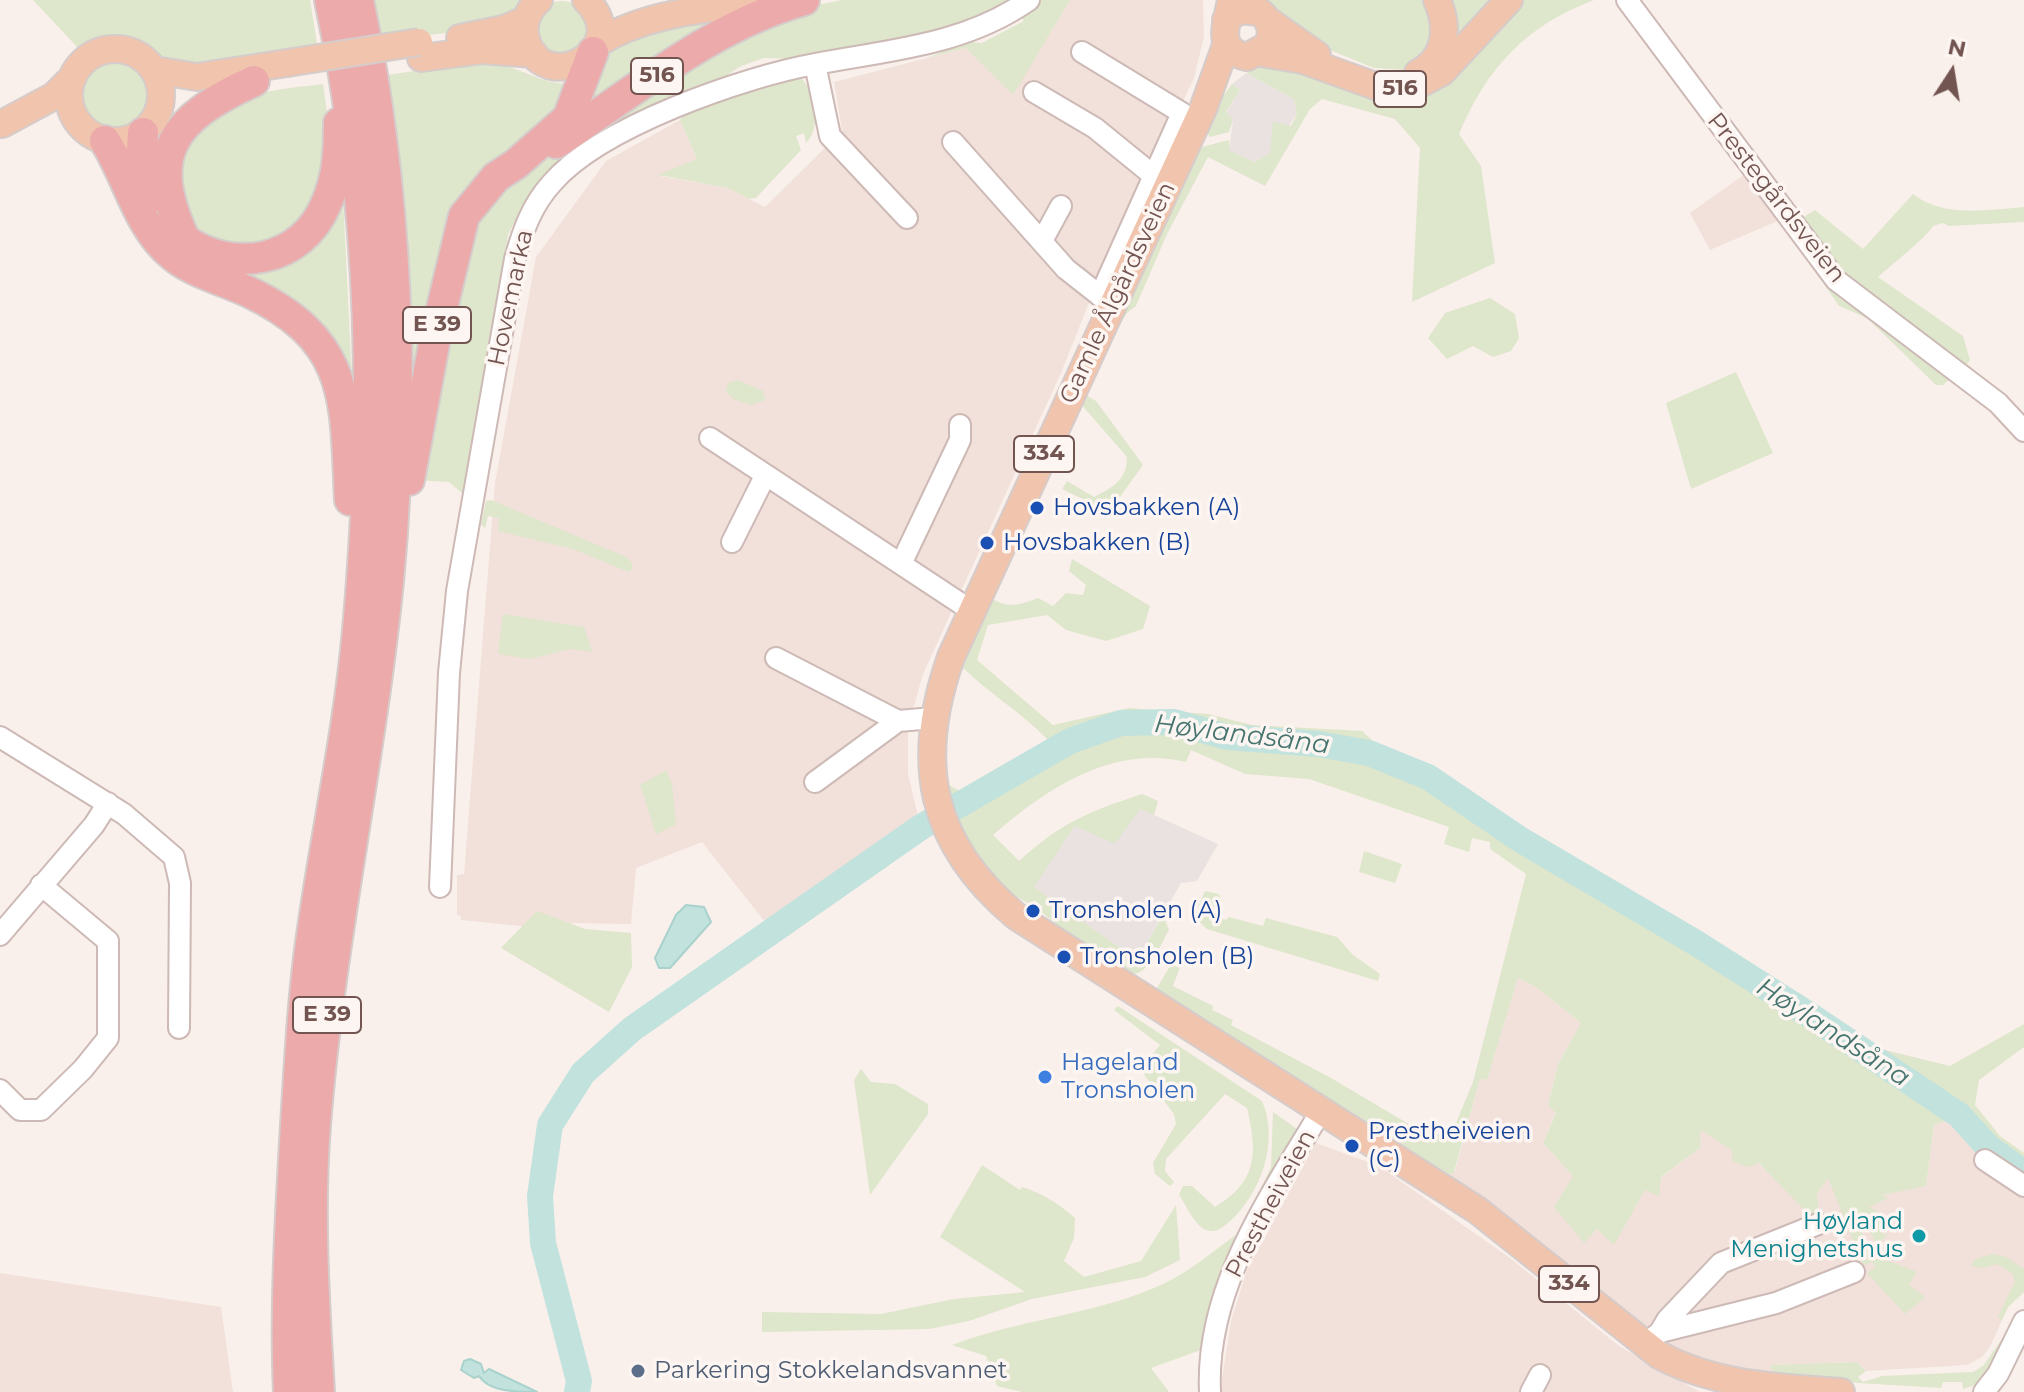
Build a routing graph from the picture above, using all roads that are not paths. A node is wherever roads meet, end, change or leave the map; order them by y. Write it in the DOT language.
graph roads {
  1 [pos="696,0"];
  2 [pos="770,0"];
  3 [pos="804,0"];
  4 [pos="1029,0"];
  5 [pos="1437,0"];
  6 [pos="1509,0"];
  7 [pos="1627,0"];
  8 [pos="340,3"];
  9 [pos="590,4"];
  10 [pos="532,10"];
  11 [pos="1261,11"];
  12 [pos="1228,22"];
  13 [pos="596,47"];
  14 [pos="420,50"];
  15 [pos="1082,52"];
  16 [pos="534,54"];
  17 [pos="1258,54"];
  18 [pos="815,64"];
  19 [pos="154,70"];
  20 [pos="288,70"];
  21 [pos="73,77"];
  22 [pos="254,81"];
  23 [pos="1034,92"];
  24 [pos="160,106"];
  25 [pos="1203,109"];
  26 [pos="1,124"];
  27 [pos="143,133"];
  28 [pos="92,134"];
  29 [pos="953,142"];
  30 [pos="516,164"];
  31 [pos="1154,176"];
  32 [pos="1061,206"];
  33 [pos="907,218"];
  34 [pos="1043,239"];
  35 [pos="185,240"];
  36 [pos="1106,300"];
  37 [pos="960,425"];
  38 [pos="2024,431"];
  39 [pos="710,438"];
  40 [pos="765,476"];
  41 [pos="732,542"];
  42 [pos="901,564"];
  43 [pos="972,611"];
  44 [pos="369,638"];
  45 [pos="776,658"];
  46 [pos="933,718"];
  47 [pos="898,721"];
  48 [pos="0,737"];
  49 [pos="815,782"];
  50 [pos="108,803"];
  51 [pos="41,885"];
  52 [pos="440,887"];
  53 [pos="0,935"];
  54 [pos="179,1028"];
  55 [pos="0,1090"];
  56 [pos="1321,1111"];
  57 [pos="1985,1160"];
  58 [pos="2024,1186"];
  59 [pos="1818,1224"];
  60 [pos="1854,1272"];
  61 [pos="301,1312"];
  62 [pos="2024,1321"];
  63 [pos="1652,1338"];
  64 [pos="289,1392"];
  65 [pos="319,1392"];
  66 [pos="1210,1392"];
  67 [pos="1841,1392"];
  68 [pos="1984,1392"];
  1 -- 9 [label="main road"];
  2 -- 13 [label="main road, 516"];
  3 -- 30 [label="highway, 516"];
  4 -- 18 [label="street, Hovemarka"];
  5 -- 11 [label="main road, 516"];
  6 -- 17 [label="main road, 516"];
  7 -- 38 [label="street, Prestegårdsveien"];
  8 -- 35 [label="highway, E 39"];
  8 -- 44 [label="highway, E 39"];
  9 -- 13 [label="main road"];
  10 -- 14 [label="main road, 516"];
  10 -- 16 [label="main road, 516"];
  11 -- 12 [label="main road"];
  11 -- 17 [label="main road, 334"];
  12 -- 17 [label="main road"];
  12 -- 25 [label="main road, Gamle Ålgårdsveien / 334"];
  13 -- 16 [label="main road, 516"];
  13 -- 30 [label="highway, E 39"];
  14 -- 16 [label="main road, 516"];
  14 -- 20 [label="main road, 516"];
  15 -- 31 [label="street"];
  17 -- 25 [label="main road, Gamle Ålgårdsveien / 334"];
  18 -- 33 [label="street"];
  18 -- 52 [label="street, Hovemarka"];
  19 -- 20 [label="main road, 516"];
  19 -- 21 [label="main road, 516"];
  19 -- 24 [label="main road"];
  20 -- 22 [label="main road, 516"];
  21 -- 26 [label="main road"];
  21 -- 28 [label="main road"];
  22 -- 24 [label="main road, 516"];
  22 -- 35 [label="highway"];
  23 -- 31 [label="street"];
  24 -- 27 [label="main road"];
  25 -- 36 [label="main road, Gamle Ålgårdsveien / 334"];
  26 -- 28 [label="main road"];
  27 -- 28 [label="main road"];
  27 -- 35 [label="highway, E 39"];
  28 -- 44 [label="highway, E 39"];
  29 -- 34 [label="street"];
  30 -- 44 [label="highway, E 39"];
  31 -- 36 [label="street"];
  32 -- 34 [label="street"];
  34 -- 36 [label="street"];
  36 -- 43 [label="main road, Gamle Ålgårdsveien / 334"];
  37 -- 42 [label="street"];
  39 -- 40 [label="street"];
  40 -- 41 [label="street"];
  40 -- 42 [label="street"];
  42 -- 43 [label="street"];
  43 -- 46 [label="main road, Gamle Ålgårdsveien / 334"];
  44 -- 61 [label="highway, E 39"];
  45 -- 47 [label="street"];
  46 -- 47 [label="street"];
  46 -- 56 [label="main road, Gamle Ålgårdsveien / 334"];
  47 -- 49 [label="street"];
  48 -- 50 [label="street"];
  50 -- 51 [label="street"];
  50 -- 54 [label="street"];
  51 -- 53 [label="street"];
  51 -- 55 [label="street"];
  56 -- 63 [label="main road, Gamle Ålgårdsveien / 334"];
  56 -- 66 [label="street, Prestheiveien"];
  57 -- 58 [label="street"];
  59 -- 63 [label="street"];
  60 -- 63 [label="street"];
  61 -- 64 [label="highway, E 39"];
  61 -- 65 [label="highway, E 39"];
  62 -- 68 [label="street"];
  63 -- 67 [label="main road, Gamle Ålgårdsveien / 334"];
}
